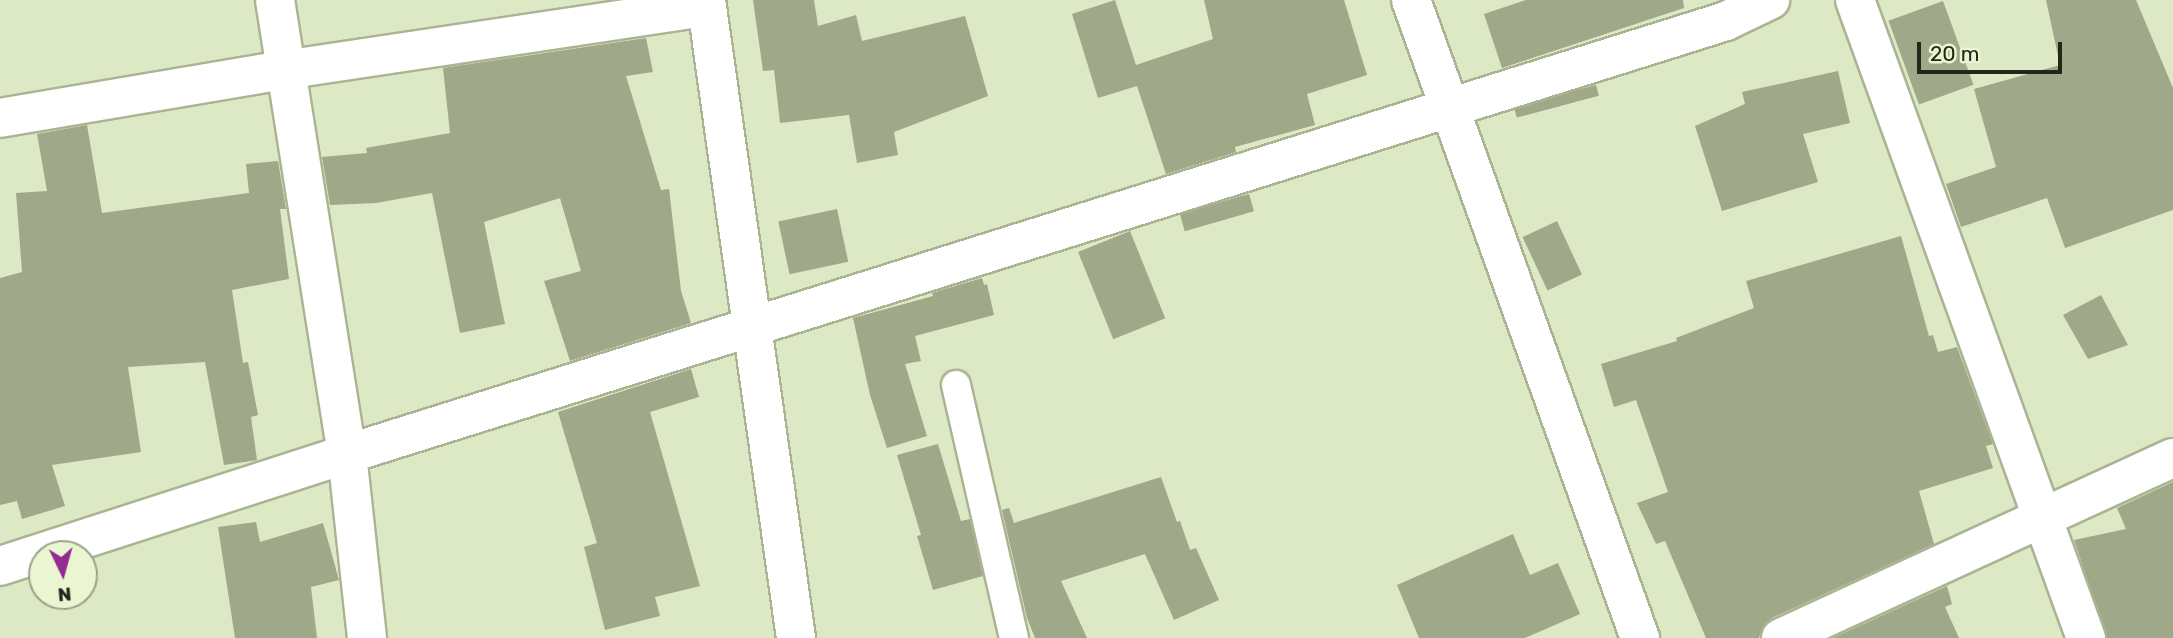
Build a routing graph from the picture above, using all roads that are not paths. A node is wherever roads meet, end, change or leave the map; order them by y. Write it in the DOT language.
graph roads {
  1 [pos="275,0"];
  2 [pos="1411,0"];
  3 [pos="1770,0"];
  4 [pos="1854,0"];
  5 [pos="706,3"];
  6 [pos="284,70"];
  7 [pos="1451,106"];
  8 [pos="0,118"];
  9 [pos="752,326"];
  10 [pos="956,385"];
  11 [pos="347,454"];
  12 [pos="2173,458"];
  13 [pos="2042,516"];
  14 [pos="0,566"];
  15 [pos="367,638"];
  16 [pos="796,638"];
  17 [pos="1014,638"];
  18 [pos="1640,638"];
  19 [pos="1781,638"];
  20 [pos="2086,638"];
  1 -- 6 [label="street"];
  2 -- 7 [label="street"];
  3 -- 7 [label="street"];
  4 -- 13 [label="street"];
  5 -- 6 [label="street"];
  5 -- 9 [label="street"];
  6 -- 8 [label="street"];
  6 -- 11 [label="street"];
  7 -- 9 [label="street"];
  7 -- 18 [label="street"];
  9 -- 11 [label="street"];
  9 -- 16 [label="street"];
  10 -- 17 [label="lane"];
  11 -- 14 [label="street"];
  11 -- 15 [label="street"];
  12 -- 13 [label="street"];
  13 -- 19 [label="street"];
  13 -- 20 [label="street"];
}
